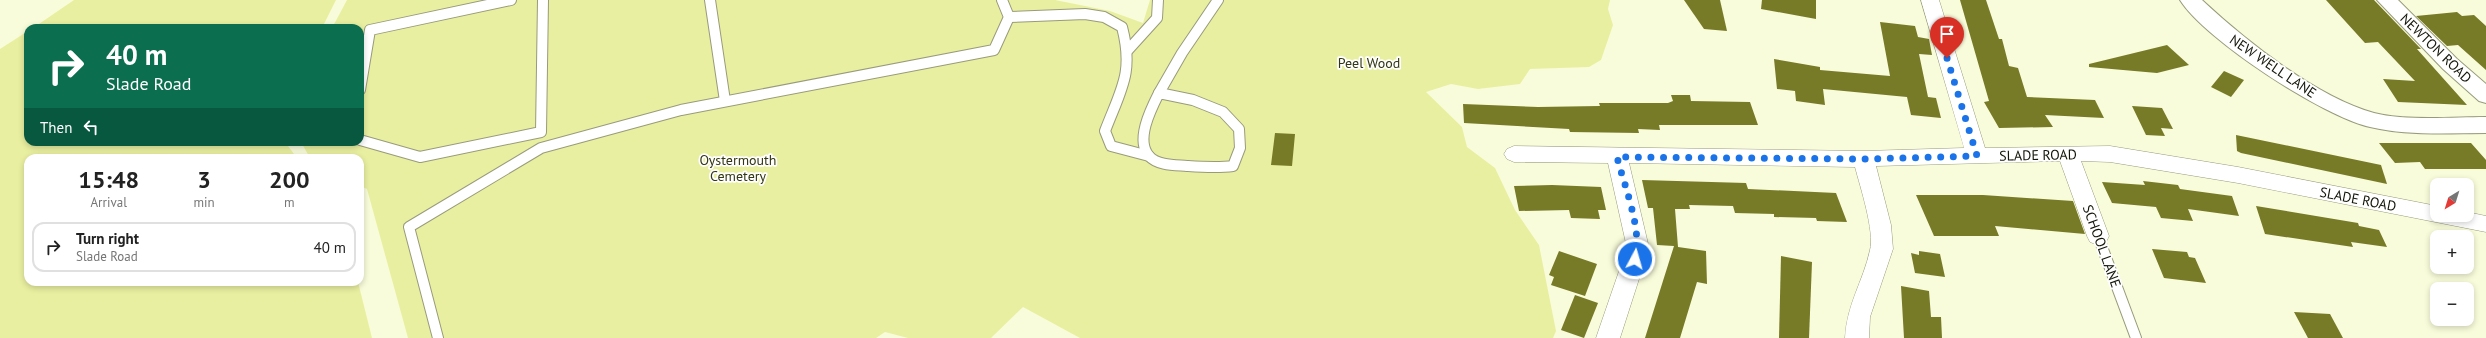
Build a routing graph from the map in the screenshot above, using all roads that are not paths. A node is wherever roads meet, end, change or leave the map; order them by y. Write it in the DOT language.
graph roads {
  1 [pos="511,0"];
  2 [pos="542,0"];
  3 [pos="710,0"];
  4 [pos="1002,0"];
  5 [pos="1158,0"];
  6 [pos="1218,0"];
  7 [pos="1930,0"];
  8 [pos="2190,0"];
  9 [pos="2387,0"];
  10 [pos="1009,17"];
  11 [pos="1128,50"];
  12 [pos="364,66"];
  13 [pos="1159,93"];
  14 [pos="2486,96"];
  15 [pos="725,101"];
  16 [pos="2486,125"];
  17 [pos="541,132"];
  18 [pos="364,141"];
  19 [pos="541,148"];
  20 [pos="2068,153"];
  21 [pos="1514,154"];
  22 [pos="1149,156"];
  23 [pos="1977,156"];
  24 [pos="1617,157"];
  25 [pos="1864,159"];
  26 [pos="2430,213"];
  27 [pos="2474,222"];
  28 [pos="2486,224"];
  29 [pos="2098,236"];
  30 [pos="438,338"];
  31 [pos="1608,338"];
  32 [pos="1857,338"];
  33 [pos="2136,338"];
  1 -- 12 [label="lane"];
  2 -- 17 [label="lane"];
  3 -- 15 [label="lane"];
  4 -- 10 [label="lane"];
  5 -- 11 [label="lane"];
  6 -- 13 [label="lane"];
  7 -- 23 [label="street"];
  8 -- 16 [label="street, NEW WELL LANE"];
  9 -- 14 [label="street, NEWTON ROAD"];
  10 -- 11 [label="lane"];
  10 -- 15 [label="lane"];
  11 -- 22 [label="lane"];
  13 -- 22 [label="lane"];
  13 -- 22 [label="lane"];
  15 -- 19 [label="lane"];
  17 -- 18 [label="lane"];
  17 -- 19 [label="lane"];
  19 -- 30 [label="lane"];
  20 -- 23 [label="street, SLADE ROAD"];
  20 -- 26 [label="street, SLADE ROAD"];
  20 -- 29 [label="street, SCHOOL LANE"];
  21 -- 24 [label="street, SLADE ROAD"];
  23 -- 25 [label="street, SLADE ROAD"];
  24 -- 25 [label="street, SLADE ROAD"];
  24 -- 31 [label="street"];
  25 -- 32 [label="street"];
  27 -- 28 [label="street"];
  29 -- 33 [label="lane, SCHOOL LANE"];
}
